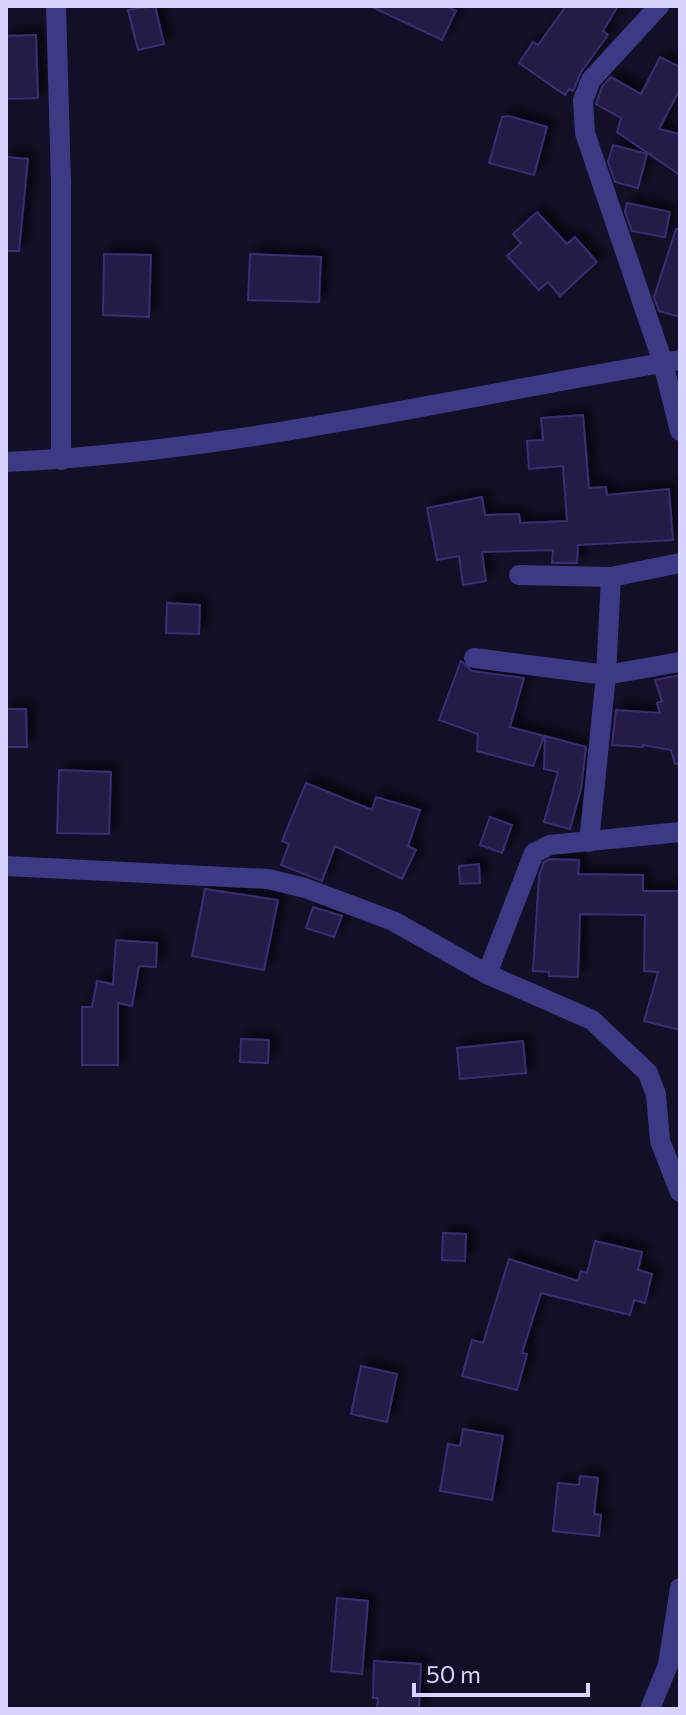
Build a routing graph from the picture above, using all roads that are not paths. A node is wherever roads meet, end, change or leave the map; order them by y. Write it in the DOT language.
graph roads {
  1 [pos="56,6"];
  2 [pos="659,6"];
  3 [pos="672,361"];
  4 [pos="680,431"];
  5 [pos="61,460"];
  6 [pos="6,462"];
  7 [pos="680,563"];
  8 [pos="519,575"];
  9 [pos="611,577"];
  10 [pos="474,658"];
  11 [pos="680,662"];
  12 [pos="606,675"];
  13 [pos="680,832"];
  14 [pos="589,842"];
  15 [pos="6,866"];
  16 [pos="487,974"];
  17 [pos="680,1192"];
  18 [pos="680,1588"];
  19 [pos="674,1665"];
  20 [pos="650,1709"];
  1 -- 5 [label="street"];
  2 -- 3 [label="street"];
  3 -- 4 [label="street"];
  3 -- 5 [label="street"];
  5 -- 6 [label="street"];
  7 -- 9 [label="street"];
  8 -- 9 [label="street"];
  9 -- 12 [label="street"];
  10 -- 12 [label="street"];
  11 -- 12 [label="street"];
  12 -- 14 [label="street"];
  13 -- 14 [label="street"];
  14 -- 16 [label="street"];
  15 -- 16 [label="street"];
  16 -- 17 [label="street"];
  18 -- 19 [label="street"];
  19 -- 20 [label="street"];
}
